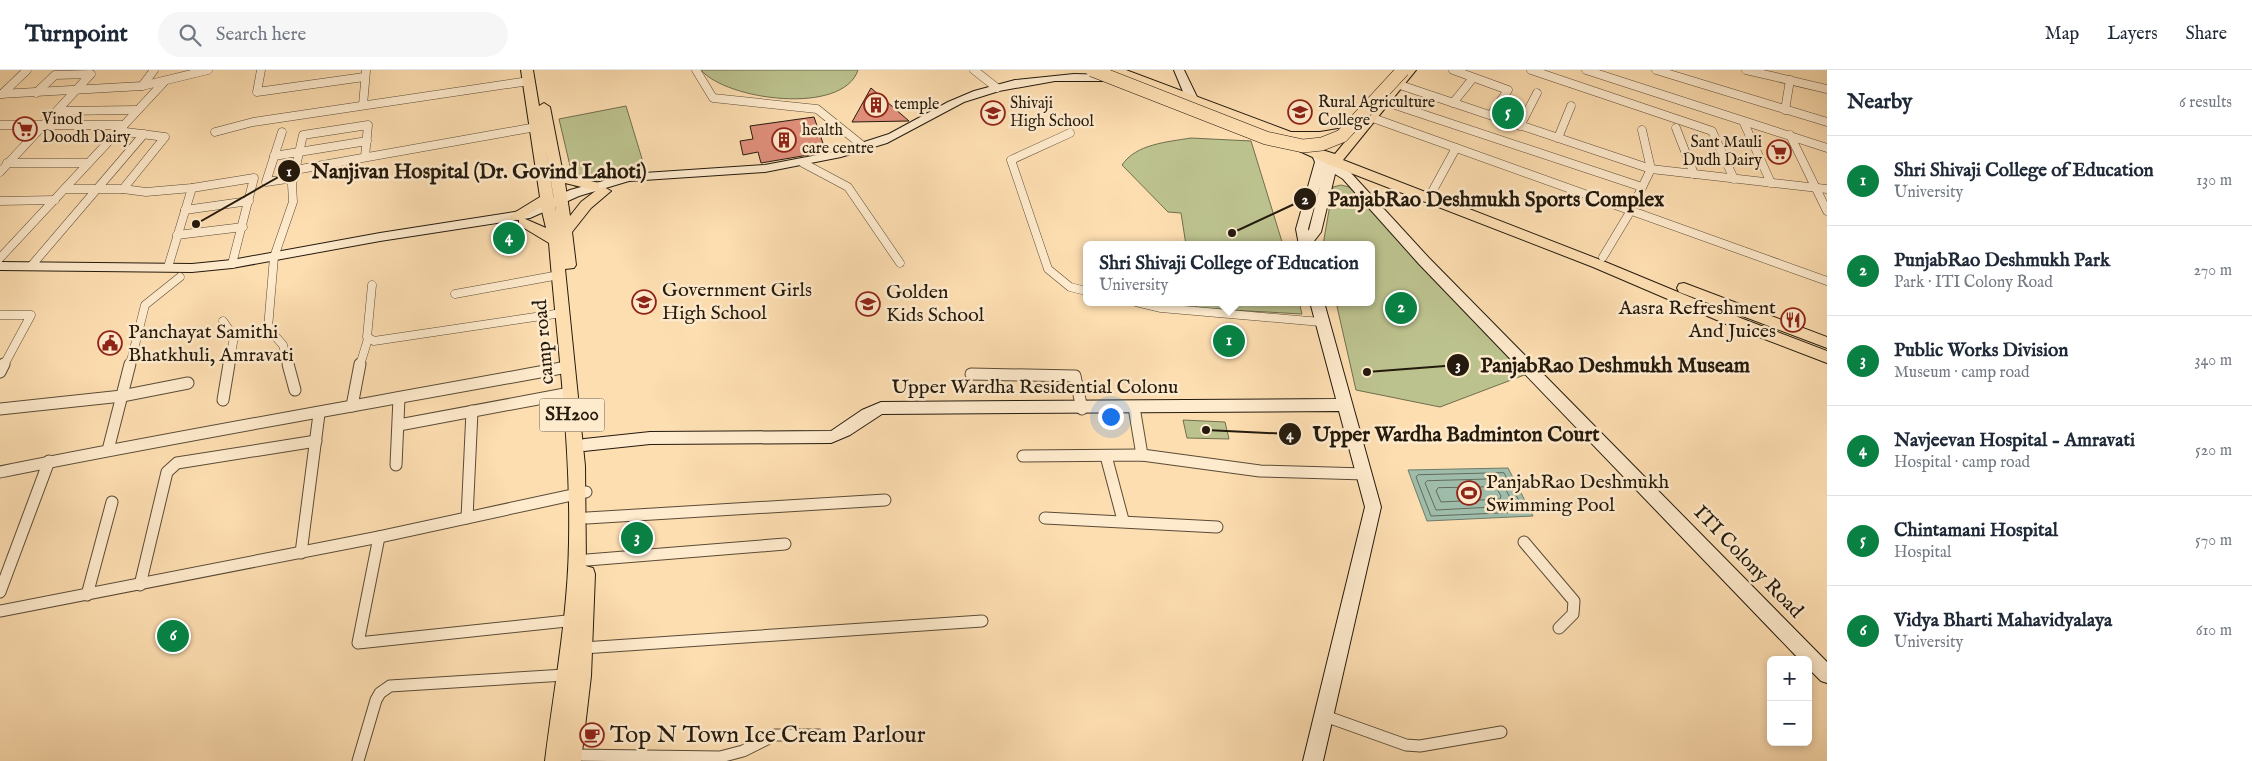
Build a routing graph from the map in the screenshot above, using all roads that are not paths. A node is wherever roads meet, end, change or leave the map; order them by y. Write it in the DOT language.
graph roads {
  1 [pos="27,70"];
  2 [pos="154,70"];
  3 [pos="208,70"];
  4 [pos="261,70"];
  5 [pos="696,70"];
  6 [pos="974,70"];
  7 [pos="1092,70"];
  8 [pos="1102,70"];
  9 [pos="1170,70"];
  10 [pos="1179,70"];
  11 [pos="1395,70"];
  12 [pos="1403,70"];
  13 [pos="1410,70"];
  14 [pos="1453,70"];
  15 [pos="1532,70"];
  16 [pos="1586,70"];
  17 [pos="1656,70"];
  18 [pos="1746,70"];
  19 [pos="1782,70"];
  20 [pos="365,73"];
  21 [pos="531,74"];
  22 [pos="1122,78"];
  23 [pos="1473,78"];
  24 [pos="1786,79"];
  25 [pos="165,81"];
  26 [pos="1397,84"];
  27 [pos="142,86"];
  28 [pos="998,88"];
  29 [pos="1827,89"];
  30 [pos="78,90"];
  31 [pos="36,93"];
  32 [pos="1537,93"];
  33 [pos="1,94"];
  34 [pos="1173,95"];
  35 [pos="979,99"];
  36 [pos="1383,101"];
  37 [pos="1191,102"];
  38 [pos="1453,102"];
  39 [pos="363,105"];
  40 [pos="1571,106"];
  41 [pos="137,110"];
  42 [pos="1785,110"];
  43 [pos="58,111"];
  44 [pos="1491,115"];
  45 [pos="1370,117"];
  46 [pos="1744,122"];
  47 [pos="1827,122"];
  48 [pos="0,125"];
  49 [pos="44,125"];
  50 [pos="1520,126"];
  51 [pos="536,127"];
  52 [pos="120,128"];
  53 [pos="1676,128"];
  54 [pos="1642,130"];
  55 [pos="215,132"];
  56 [pos="282,132"];
  57 [pos="1277,132"];
  58 [pos="1070,133"];
  59 [pos="1338,133"];
  60 [pos="144,134"];
  61 [pos="1790,135"];
  62 [pos="1558,138"];
  63 [pos="367,141"];
  64 [pos="863,146"];
  65 [pos="1456,148"];
  66 [pos="1827,148"];
  67 [pos="299,152"];
  68 [pos="274,156"];
  69 [pos="365,158"];
  70 [pos="1328,159"];
  71 [pos="0,163"];
  72 [pos="9,163"];
  73 [pos="88,163"];
  74 [pos="808,166"];
  75 [pos="1651,169"];
  76 [pos="0,172"];
  77 [pos="294,174"];
  78 [pos="1694,174"];
  79 [pos="557,176"];
  80 [pos="1734,179"];
  81 [pos="1771,183"];
  82 [pos="1642,187"];
  83 [pos="1814,187"];
  84 [pos="192,188"];
  85 [pos="64,189"];
  86 [pos="97,189"];
  87 [pos="599,189"];
  88 [pos="123,190"];
  89 [pos="1827,190"];
  90 [pos="1439,197"];
  91 [pos="55,200"];
  92 [pos="0,201"];
  93 [pos="249,201"];
  94 [pos="553,207"];
  95 [pos="185,210"];
  96 [pos="1827,211"];
  97 [pos="1630,212"];
  98 [pos="520,219"];
  99 [pos="243,227"];
  100 [pos="177,235"];
  101 [pos="561,236"];
  102 [pos="1307,241"];
  103 [pos="1603,257"];
  104 [pos="0,258"];
  105 [pos="273,262"];
  106 [pos="900,263"];
  107 [pos="232,264"];
  108 [pos="32,265"];
  109 [pos="0,266"];
  110 [pos="168,267"];
  111 [pos="0,274"];
  112 [pos="559,275"];
  113 [pos="180,277"];
  114 [pos="1827,281"];
  115 [pos="372,285"];
  116 [pos="1083,290"];
  117 [pos="455,294"];
  118 [pos="1153,306"];
  119 [pos="1317,306"];
  120 [pos="562,313"];
  121 [pos="0,316"];
  122 [pos="223,321"];
  123 [pos="1320,322"];
  124 [pos="268,328"];
  125 [pos="234,337"];
  126 [pos="368,339"];
  127 [pos="1827,343"];
  128 [pos="1827,357"];
  129 [pos="567,367"];
  130 [pos="0,372"];
  131 [pos="971,374"];
  132 [pos="188,382"];
  133 [pos="295,390"];
  134 [pos="570,393"];
  135 [pos="122,396"];
  136 [pos="399,398"];
  137 [pos="223,400"];
  138 [pos="1346,405"];
  139 [pos="352,406"];
  140 [pos="1134,407"];
  141 [pos="0,409"];
  142 [pos="1082,409"];
  143 [pos="472,411"];
  144 [pos="319,414"];
  145 [pos="399,425"];
  146 [pos="316,441"];
  147 [pos="584,445"];
  148 [pos="108,450"];
  149 [pos="1142,455"];
  150 [pos="1023,456"];
  151 [pos="1106,456"];
  152 [pos="49,462"];
  153 [pos="396,465"];
  154 [pos="0,472"];
  155 [pos="1365,474"];
  156 [pos="581,493"];
  157 [pos="885,500"];
  158 [pos="112,502"];
  159 [pos="467,518"];
  160 [pos="587,518"];
  161 [pos="1045,518"];
  162 [pos="1123,520"];
  163 [pos="1217,526"];
  164 [pos="380,537"];
  165 [pos="1524,542"];
  166 [pos="785,544"];
  167 [pos="301,553"];
  168 [pos="587,560"];
  169 [pos="140,585"];
  170 [pos="0,592"];
  171 [pos="87,595"];
  172 [pos="0,611"];
  173 [pos="578,620"];
  174 [pos="982,621"];
  175 [pos="1559,628"];
  176 [pos="583,648"];
  177 [pos="565,675"];
  178 [pos="1827,675"];
  179 [pos="1325,716"];
  180 [pos="1501,732"];
  181 [pos="819,735"];
  182 [pos="571,758"];
  183 [pos="358,761"];
  184 [pos="555,761"];
  185 [pos="1313,761"];
  1 -- 33 [label="street"];
  2 -- 27 [label="street"];
  3 -- 25 [label="street"];
  4 -- 20 [label="street"];
  5 -- 64 [label="street"];
  6 -- 28 [label="street"];
  7 -- 22 [label="main road, bridge"];
  8 -- 22 [label="main road"];
  9 -- 34 [label="street"];
  10 -- 37 [label="street"];
  11 -- 59 [label="main road"];
  12 -- 22 [label="main road, bridge"];
  13 -- 26 [label="main road"];
  14 -- 23 [label="street"];
  15 -- 80 [label="street"];
  16 -- 46 [label="street"];
  17 -- 42 [label="street"];
  18 -- 24 [label="street"];
  19 -- 24 [label="street"];
  20 -- 39 [label="street"];
  21 -- 39 [label="street"];
  21 -- 51 [label="main road, camp road / SH200"];
  21 -- 79 [label="main road, camp road / SH200"];
  22 -- 28 [label="street"];
  22 -- 34 [label="main road"];
  22 -- 34 [label="main road"];
  22 -- 35 [label="street"];
  23 -- 38 [label="street"];
  23 -- 44 [label="street"];
  24 -- 29 [label="street"];
  24 -- 42 [label="street"];
  25 -- 27 [label="street"];
  25 -- 41 [label="street"];
  26 -- 36 [label="main road"];
  26 -- 38 [label="street"];
  27 -- 30 [label="street"];
  28 -- 35 [label="street"];
  30 -- 31 [label="street"];
  30 -- 31 [label="street"];
  30 -- 43 [label="street"];
  31 -- 33 [label="street"];
  32 -- 50 [label="street"];
  34 -- 37 [label="main road"];
  35 -- 64 [label="street"];
  35 -- 74 [label="street"];
  36 -- 45 [label="main road"];
  36 -- 82 [label="street"];
  37 -- 57 [label="main road"];
  37 -- 70 [label="main road"];
  38 -- 44 [label="street"];
  39 -- 55 [label="street"];
  40 -- 62 [label="street"];
  41 -- 43 [label="street"];
  41 -- 52 [label="street"];
  42 -- 47 [label="street"];
  43 -- 49 [label="street"];
  44 -- 50 [label="street"];
  45 -- 65 [label="street"];
  45 -- 70 [label="main road"];
  46 -- 61 [label="street"];
  46 -- 81 [label="street"];
  48 -- 49 [label="street"];
  49 -- 52 [label="street"];
  49 -- 72 [label="street"];
  50 -- 62 [label="street"];
  51 -- 69 [label="street"];
  51 -- 94 [label="main road, camp road / SH200"];
  52 -- 60 [label="street"];
  52 -- 73 [label="street"];
  53 -- 78 [label="street"];
  54 -- 75 [label="street"];
  56 -- 68 [label="street"];
  57 -- 59 [label="main road"];
  57 -- 70 [label="main road"];
  58 -- 116 [label="street"];
  59 -- 70 [label="main road"];
  60 -- 86 [label="street"];
  60 -- 88 [label="street"];
  61 -- 66 [label="street"];
  61 -- 83 [label="street"];
  62 -- 75 [label="street"];
  63 -- 67 [label="street"];
  63 -- 67 [label="street"];
  63 -- 69 [label="street"];
  64 -- 74 [label="street"];
  65 -- 90 [label="street"];
  65 -- 97 [label="street"];
  67 -- 68 [label="street"];
  67 -- 77 [label="street"];
  68 -- 77 [label="street"];
  69 -- 77 [label="street"];
  70 -- 90 [label="main road"];
  70 -- 102 [label="street"];
  70 -- 178 [label="street, ITI Colony Road"];
  71 -- 72 [label="street"];
  72 -- 73 [label="street"];
  72 -- 76 [label="street"];
  73 -- 85 [label="street"];
  74 -- 87 [label="street"];
  74 -- 106 [label="street"];
  75 -- 78 [label="street"];
  75 -- 82 [label="street"];
  77 -- 105 [label="street"];
  78 -- 80 [label="street"];
  79 -- 87 [label="main road"];
  79 -- 94 [label="main road, camp road / SH200"];
  80 -- 81 [label="street"];
  81 -- 83 [label="street"];
  82 -- 97 [label="street"];
  83 -- 89 [label="street"];
  83 -- 96 [label="street"];
  84 -- 88 [label="street"];
  84 -- 93 [label="street"];
  84 -- 95 [label="street"];
  85 -- 86 [label="street"];
  85 -- 91 [label="street"];
  86 -- 88 [label="street"];
  86 -- 108 [label="street"];
  87 -- 94 [label="street"];
  87 -- 101 [label="main road"];
  90 -- 103 [label="main road"];
  90 -- 128 [label="main road"];
  91 -- 92 [label="street"];
  91 -- 104 [label="street"];
  93 -- 95 [label="street"];
  93 -- 99 [label="street"];
  94 -- 98 [label="main road"];
  94 -- 98 [label="street"];
  94 -- 101 [label="main road, camp road / SH200"];
  95 -- 100 [label="street"];
  97 -- 103 [label="street"];
  97 -- 114 [label="street"];
  98 -- 101 [label="main road"];
  98 -- 105 [label="street"];
  99 -- 100 [label="street"];
  99 -- 107 [label="street"];
  100 -- 110 [label="street"];
  101 -- 112 [label="main road, camp road / SH200"];
  101 -- 147 [label="main road, camp road / SH200"];
  103 -- 127 [label="main road"];
  105 -- 107 [label="street"];
  105 -- 113 [label="street"];
  105 -- 124 [label="street"];
  107 -- 110 [label="street"];
  108 -- 109 [label="street"];
  108 -- 110 [label="street"];
  111 -- 113 [label="street"];
  112 -- 117 [label="street"];
  112 -- 120 [label="main road, camp road / SH200"];
  113 -- 135 [label="street"];
  115 -- 126 [label="street"];
  118 -- 123 [label="street"];
  119 -- 123 [label="street"];
  120 -- 126 [label="street"];
  120 -- 129 [label="main road, camp road / SH200"];
  121 -- 130 [label="street"];
  122 -- 125 [label="street"];
  123 -- 138 [label="street"];
  124 -- 125 [label="street"];
  124 -- 133 [label="street"];
  125 -- 137 [label="street"];
  126 -- 139 [label="street"];
  129 -- 134 [label="main road, camp road / SH200"];
  129 -- 136 [label="street"];
  131 -- 142 [label="street"];
  132 -- 135 [label="street"];
  134 -- 143 [label="street"];
  134 -- 156 [label="main road, camp road / SH200"];
  135 -- 141 [label="street"];
  135 -- 148 [label="street"];
  136 -- 139 [label="street"];
  136 -- 145 [label="street"];
  138 -- 140 [label="street, Upper Wardha Residential Colonu"];
  138 -- 155 [label="street"];
  139 -- 144 [label="street"];
  140 -- 142 [label="street, Upper Wardha Residential Colonu"];
  140 -- 149 [label="street"];
  142 -- 147 [label="street, Upper Wardha Residential Colonu"];
  143 -- 145 [label="street"];
  143 -- 159 [label="street"];
  144 -- 146 [label="street"];
  144 -- 148 [label="street"];
  145 -- 153 [label="street"];
  146 -- 167 [label="street"];
  146 -- 169 [label="street"];
  147 -- 156 [label="main road, camp road / SH200"];
  148 -- 152 [label="street"];
  149 -- 151 [label="street"];
  149 -- 155 [label="street"];
  150 -- 151 [label="street"];
  151 -- 162 [label="street"];
  152 -- 154 [label="street"];
  152 -- 170 [label="street"];
  155 -- 179 [label="street"];
  156 -- 159 [label="street"];
  156 -- 160 [label="main road, camp road / SH200"];
  156 -- 173 [label="main road, camp road / SH200"];
  157 -- 160 [label="street"];
  158 -- 171 [label="street"];
  159 -- 164 [label="street"];
  160 -- 168 [label="main road, camp road / SH200"];
  161 -- 162 [label="street"];
  162 -- 163 [label="street"];
  164 -- 167 [label="street"];
  164 -- 173 [label="street"];
  165 -- 175 [label="street"];
  166 -- 168 [label="street"];
  167 -- 169 [label="street"];
  168 -- 173 [label="main road, camp road / SH200"];
  169 -- 171 [label="street"];
  171 -- 172 [label="street"];
  173 -- 176 [label="main road, camp road / SH200"];
  173 -- 177 [label="main road, camp road / SH200"];
  174 -- 176 [label="street"];
  176 -- 182 [label="main road, camp road / SH200"];
  177 -- 183 [label="street"];
  177 -- 184 [label="main road, camp road / SH200"];
  179 -- 180 [label="street"];
  179 -- 185 [label="street"];
  181 -- 182 [label="street"];
}
